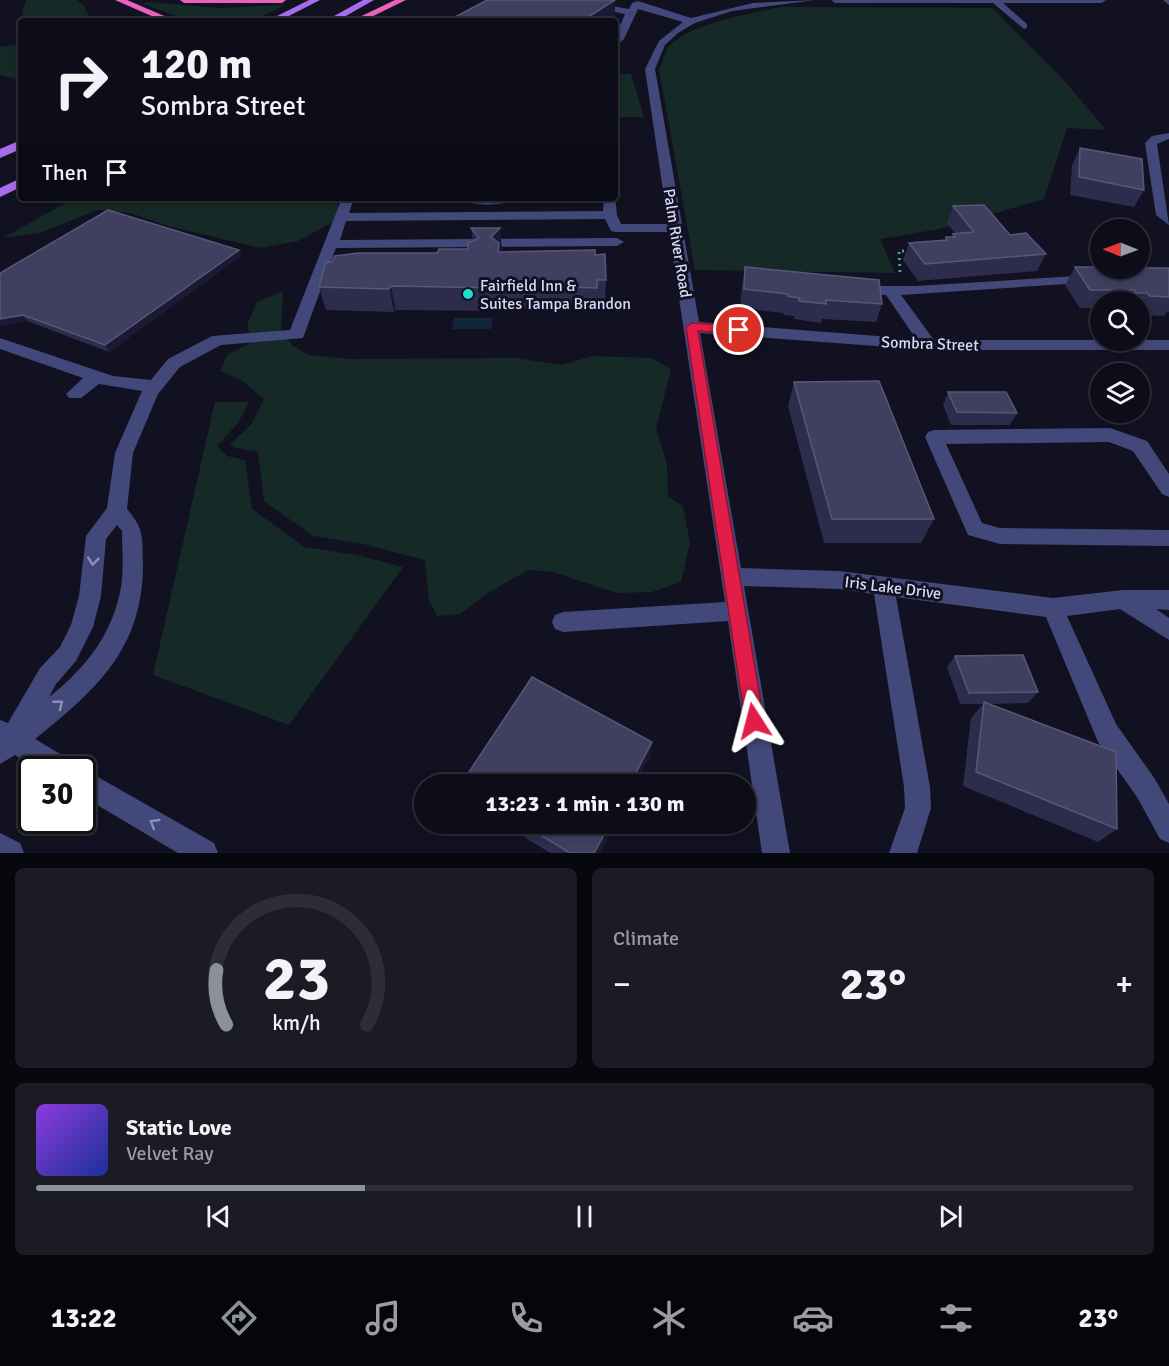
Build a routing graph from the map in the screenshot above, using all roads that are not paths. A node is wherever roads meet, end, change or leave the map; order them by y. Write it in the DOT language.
graph roads {
  1 [pos="119,0"];
  2 [pos="184,0"];
  3 [pos="282,0"];
  4 [pos="316,0"];
  5 [pos="370,0"];
  6 [pos="402,0"];
  7 [pos="563,0"];
  8 [pos="645,0"];
  9 [pos="812,0"];
  10 [pos="835,0"];
  11 [pos="1102,0"];
  12 [pos="996,2"];
  13 [pos="633,8"];
  14 [pos="164,18"];
  15 [pos="279,18"];
  16 [pos="336,18"];
  17 [pos="363,18"];
  18 [pos="690,21"];
  19 [pos="1024,26"];
  20 [pos="620,27"];
  21 [pos="618,40"];
  22 [pos="1169,136"];
  23 [pos="18,145"];
  24 [pos="0,154"];
  25 [pos="18,184"];
  26 [pos="0,193"];
  27 [pos="347,201"];
  28 [pos="610,201"];
  29 [pos="610,215"];
  30 [pos="341,217"];
  31 [pos="1169,221"];
  32 [pos="676,228"];
  33 [pos="520,242"];
  34 [pos="617,242"];
  35 [pos="460,243"];
  36 [pos="331,244"];
  37 [pos="511,256"];
  38 [pos="472,260"];
  39 [pos="1090,279"];
  40 [pos="847,288"];
  41 [pos="896,292"];
  42 [pos="692,327"];
  43 [pos="0,343"];
  44 [pos="929,345"];
  45 [pos="1169,345"];
  46 [pos="96,377"];
  47 [pos="155,386"];
  48 [pos="75,393"];
  49 [pos="1169,489"];
  50 [pos="117,511"];
  51 [pos="1169,538"];
  52 [pos="732,577"];
  53 [pos="883,585"];
  54 [pos="1123,599"];
  55 [pos="1169,600"];
  56 [pos="1053,608"];
  57 [pos="737,610"];
  58 [pos="563,622"];
  59 [pos="1169,630"];
  60 [pos="4,741"];
  61 [pos="35,756"];
  62 [pos="96,789"];
  63 [pos="1169,830"];
  64 [pos="0,847"];
  65 [pos="907,851"];
  66 [pos="10,853"];
  67 [pos="204,853"];
  68 [pos="776,853"];
  1 -- 14 [label="highway"];
  2 -- 3 [label="highway"];
  4 -- 15 [label="main road"];
  5 -- 16 [label="main road"];
  6 -- 17 [label="highway"];
  7 -- 13 [label="street"];
  8 -- 13 [label="street"];
  9 -- 18 [label="street, Palm River Road"];
  10 -- 12 [label="street"];
  11 -- 12 [label="street"];
  12 -- 19 [label="street"];
  13 -- 18 [label="street"];
  13 -- 20 [label="street"];
  18 -- 32 [label="street, Palm River Road"];
  20 -- 21 [label="street"];
  22 -- 31 [label="street"];
  23 -- 24 [label="main road"];
  25 -- 26 [label="main road"];
  27 -- 30 [label="street"];
  28 -- 29 [label="street"];
  29 -- 30 [label="street"];
  29 -- 32 [label="street"];
  30 -- 36 [label="street"];
  32 -- 42 [label="street, Palm River Road"];
  33 -- 34 [label="street"];
  33 -- 35 [label="street"];
  33 -- 37 [label="street"];
  35 -- 36 [label="street"];
  35 -- 38 [label="street"];
  36 -- 47 [label="street"];
  39 -- 41 [label="street"];
  40 -- 41 [label="street"];
  41 -- 44 [label="street"];
  42 -- 44 [label="street, Sombra Street"];
  42 -- 52 [label="street, Palm River Road"];
  43 -- 46 [label="street"];
  44 -- 45 [label="street, Sombra Street"];
  46 -- 47 [label="street"];
  46 -- 48 [label="street"];
  47 -- 50 [label="street"];
  49 -- 51 [label="street"];
  50 -- 60 [label="street, one-way"];
  60 -- 50 [label="street, one-way"];
  52 -- 53 [label="street, Iris Lake Drive"];
  52 -- 57 [label="street, Palm River Road"];
  53 -- 56 [label="street, Iris Lake Drive"];
  53 -- 65 [label="street"];
  54 -- 55 [label="street, Iris Lake Drive"];
  54 -- 56 [label="street, Iris Lake Drive"];
  54 -- 59 [label="street"];
  56 -- 63 [label="street"];
  57 -- 58 [label="street"];
  57 -- 68 [label="street, Palm River Road"];
  60 -- 61 [label="street"];
  67 -- 62 [label="street, one-way"];
  64 -- 66 [label="street"];
}
